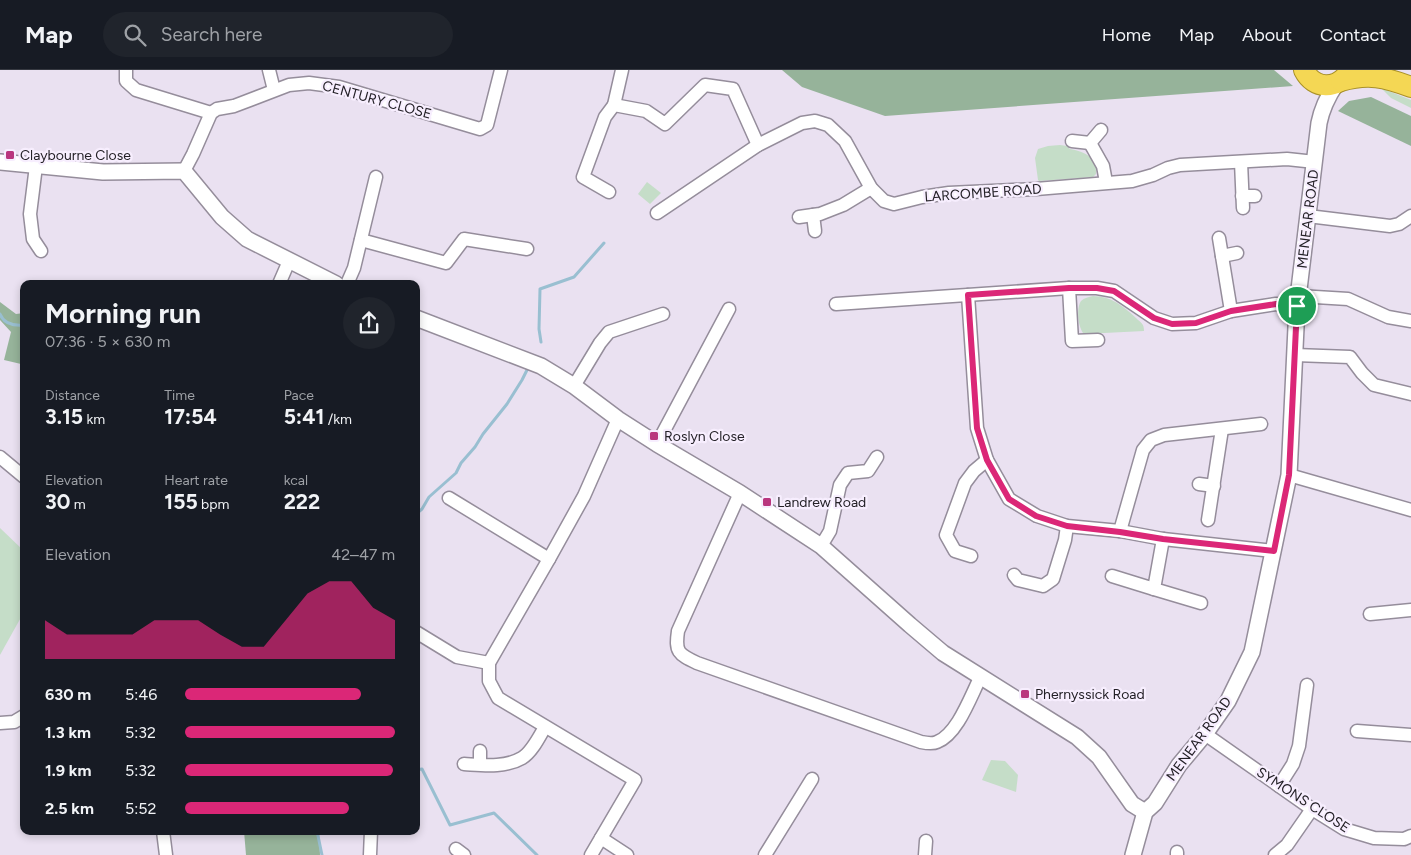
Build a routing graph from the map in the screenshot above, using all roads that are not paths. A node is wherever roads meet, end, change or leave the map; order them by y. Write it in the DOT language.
graph roads {
  1 [pos="126,70"];
  2 [pos="269,70"];
  3 [pos="501,70"];
  4 [pos="622,70"];
  5 [pos="1377,74"];
  6 [pos="1308,76"];
  7 [pos="1342,78"];
  8 [pos="1411,87"];
  9 [pos="274,90"];
  10 [pos="614,105"];
  11 [pos="211,113"];
  12 [pos="1321,113"];
  13 [pos="1101,130"];
  14 [pos="1072,141"];
  15 [pos="1090,143"];
  16 [pos="758,145"];
  17 [pos="0,162"];
  18 [pos="1241,162"];
  19 [pos="1315,162"];
  20 [pos="36,166"];
  21 [pos="184,171"];
  22 [pos="376,177"];
  23 [pos="1106,182"];
  24 [pos="871,188"];
  25 [pos="609,192"];
  26 [pos="1255,196"];
  27 [pos="657,213"];
  28 [pos="813,215"];
  29 [pos="799,216"];
  30 [pos="1308,216"];
  31 [pos="1411,218"];
  32 [pos="815,231"];
  33 [pos="1219,238"];
  34 [pos="361,240"];
  35 [pos="527,249"];
  36 [pos="41,252"];
  37 [pos="1237,253"];
  38 [pos="1222,256"];
  39 [pos="289,261"];
  40 [pos="281,280"];
  41 [pos="328,280"];
  42 [pos="349,280"];
  43 [pos="1069,288"];
  44 [pos="968,295"];
  45 [pos="1298,301"];
  46 [pos="836,304"];
  47 [pos="729,309"];
  48 [pos="1231,311"];
  49 [pos="663,314"];
  50 [pos="420,320"];
  51 [pos="1411,321"];
  52 [pos="1098,340"];
  53 [pos="1295,355"];
  54 [pos="574,386"];
  55 [pos="1411,394"];
  56 [pos="618,419"];
  57 [pos="1261,424"];
  58 [pos="1222,429"];
  59 [pos="657,444"];
  60 [pos="0,457"];
  61 [pos="877,457"];
  62 [pos="987,460"];
  63 [pos="20,474"];
  64 [pos="1289,475"];
  65 [pos="1200,484"];
  66 [pos="1214,486"];
  67 [pos="740,493"];
  68 [pos="449,498"];
  69 [pos="1411,510"];
  70 [pos="1208,520"];
  71 [pos="1067,526"];
  72 [pos="1120,532"];
  73 [pos="1163,539"];
  74 [pos="822,546"];
  75 [pos="1274,551"];
  76 [pos="971,556"];
  77 [pos="549,559"];
  78 [pos="1014,575"];
  79 [pos="1112,576"];
  80 [pos="1154,589"];
  81 [pos="1201,603"];
  82 [pos="1411,610"];
  83 [pos="1370,614"];
  84 [pos="420,634"];
  85 [pos="489,663"];
  86 [pos="981,676"];
  87 [pos="1307,685"];
  88 [pos="20,718"];
  89 [pos="0,723"];
  90 [pos="545,727"];
  91 [pos="1357,731"];
  92 [pos="1204,734"];
  93 [pos="1411,735"];
  94 [pos="480,751"];
  95 [pos="464,764"];
  96 [pos="480,764"];
  97 [pos="812,779"];
  98 [pos="1279,786"];
  99 [pos="1312,809"];
  100 [pos="1145,812"];
  101 [pos="164,835"];
  102 [pos="371,835"];
  103 [pos="1411,836"];
  104 [pos="601,838"];
  105 [pos="926,840"];
  106 [pos="166,855"];
  107 [pos="370,855"];
  108 [pos="591,855"];
  109 [pos="627,855"];
  110 [pos="765,855"];
  111 [pos="925,855"];
  112 [pos="1132,855"];
  113 [pos="1275,855"];
  1 -- 11 [label="street"];
  2 -- 9 [label="street"];
  3 -- 9 [label="street, CENTURY CLOSE"];
  4 -- 10 [label="street"];
  5 -- 7 [label="highway"];
  5 -- 8 [label="highway"];
  6 -- 7 [label="highway"];
  6 -- 12 [label="street, MENEAR ROAD"];
  7 -- 12 [label="street, MENEAR ROAD"];
  9 -- 11 [label="street, CENTURY CLOSE"];
  10 -- 16 [label="street"];
  10 -- 25 [label="street"];
  11 -- 21 [label="street"];
  12 -- 19 [label="street, MENEAR ROAD"];
  13 -- 15 [label="street"];
  14 -- 15 [label="street"];
  15 -- 23 [label="street"];
  16 -- 24 [label="street, LARCOMBE ROAD"];
  16 -- 27 [label="street, LARCOMBE ROAD"];
  17 -- 20 [label="street"];
  18 -- 19 [label="street, LARCOMBE ROAD"];
  18 -- 23 [label="street, LARCOMBE ROAD"];
  18 -- 26 [label="street"];
  19 -- 30 [label="street, MENEAR ROAD"];
  20 -- 21 [label="street"];
  20 -- 36 [label="street"];
  21 -- 39 [label="street"];
  22 -- 34 [label="street"];
  23 -- 24 [label="street, LARCOMBE ROAD"];
  24 -- 28 [label="street"];
  28 -- 29 [label="street"];
  28 -- 32 [label="street"];
  30 -- 31 [label="street"];
  30 -- 45 [label="street, MENEAR ROAD"];
  33 -- 38 [label="street"];
  34 -- 35 [label="street"];
  34 -- 42 [label="street"];
  37 -- 38 [label="street"];
  38 -- 48 [label="street"];
  39 -- 40 [label="street"];
  39 -- 41 [label="street"];
  43 -- 44 [label="street"];
  43 -- 48 [label="street"];
  43 -- 52 [label="street"];
  44 -- 46 [label="street"];
  44 -- 62 [label="street"];
  45 -- 48 [label="street"];
  45 -- 51 [label="street"];
  45 -- 53 [label="street, MENEAR ROAD"];
  47 -- 59 [label="street"];
  49 -- 54 [label="street"];
  50 -- 54 [label="street"];
  53 -- 55 [label="street"];
  53 -- 64 [label="street, MENEAR ROAD"];
  54 -- 56 [label="street"];
  56 -- 59 [label="street"];
  56 -- 77 [label="street"];
  57 -- 58 [label="street"];
  58 -- 66 [label="street"];
  58 -- 72 [label="street"];
  59 -- 67 [label="street"];
  60 -- 63 [label="street"];
  61 -- 74 [label="street"];
  62 -- 71 [label="street"];
  62 -- 76 [label="street"];
  64 -- 69 [label="street"];
  64 -- 75 [label="street, MENEAR ROAD"];
  65 -- 66 [label="street"];
  66 -- 70 [label="street"];
  67 -- 74 [label="street"];
  67 -- 86 [label="street"];
  68 -- 77 [label="street"];
  71 -- 72 [label="street"];
  71 -- 78 [label="street"];
  72 -- 73 [label="street"];
  73 -- 75 [label="street"];
  73 -- 80 [label="street"];
  74 -- 86 [label="street"];
  75 -- 92 [label="street, MENEAR ROAD"];
  77 -- 85 [label="street"];
  79 -- 80 [label="street"];
  80 -- 81 [label="street"];
  82 -- 83 [label="street"];
  84 -- 85 [label="street"];
  85 -- 90 [label="street"];
  86 -- 100 [label="street"];
  87 -- 98 [label="street"];
  88 -- 89 [label="street"];
  90 -- 96 [label="street"];
  90 -- 104 [label="street"];
  91 -- 93 [label="street"];
  92 -- 98 [label="street, SYMONS CLOSE"];
  92 -- 100 [label="street, MENEAR ROAD"];
  94 -- 96 [label="street"];
  95 -- 96 [label="street"];
  97 -- 110 [label="street"];
  98 -- 99 [label="street, SYMONS CLOSE"];
  99 -- 103 [label="street, SYMONS CLOSE"];
  99 -- 113 [label="street"];
  100 -- 112 [label="street, MENEAR ROAD"];
  101 -- 106 [label="street"];
  102 -- 107 [label="street"];
  104 -- 108 [label="street"];
  104 -- 109 [label="street"];
  105 -- 111 [label="street"];
}
